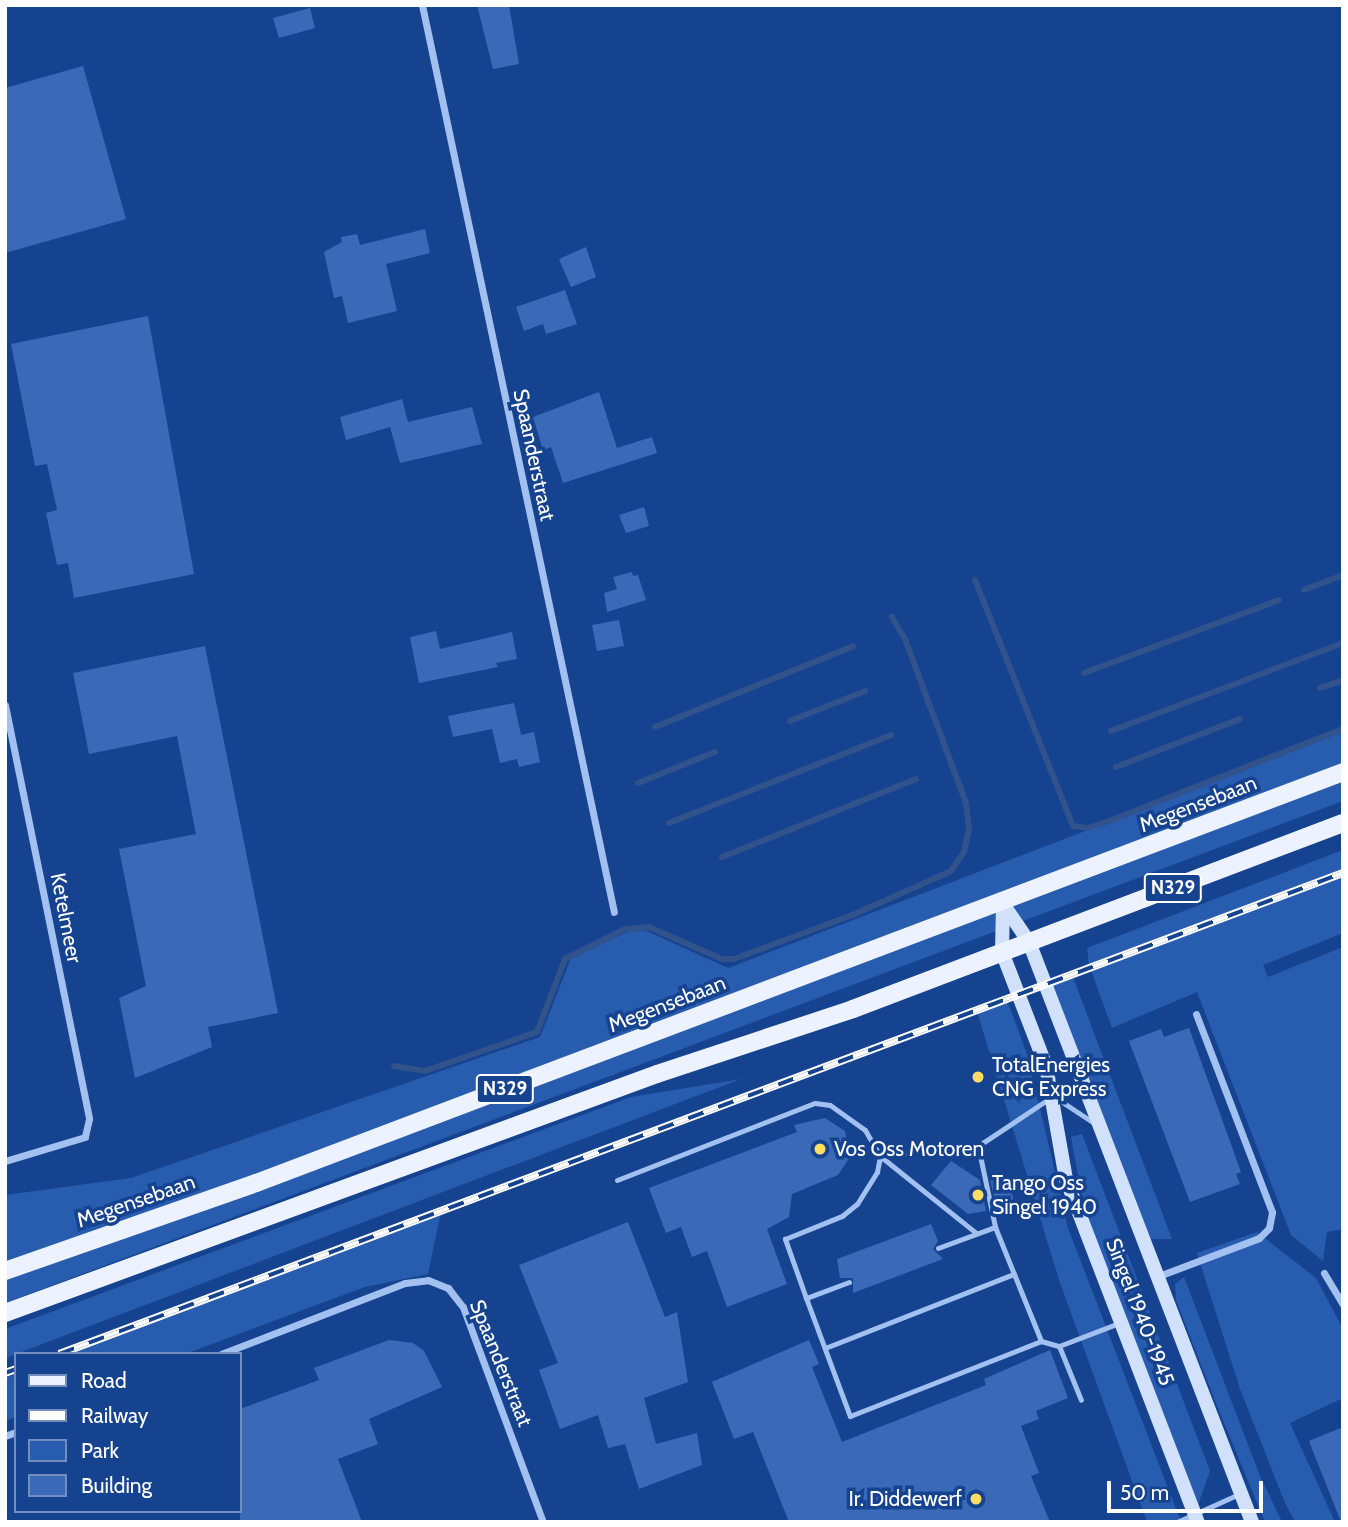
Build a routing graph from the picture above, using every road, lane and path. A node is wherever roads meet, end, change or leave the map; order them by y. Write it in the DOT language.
graph roads {
  1 [pos="422,5"];
  2 [pos="5,705"];
  3 [pos="1343,772"];
  4 [pos="1343,824"];
  5 [pos="1003,904"];
  6 [pos="614,912"];
  7 [pos="1029,942"];
  8 [pos="1002,952"];
  9 [pos="1196,1014"];
  10 [pos="1053,1096"];
  11 [pos="1098,1126"];
  12 [pos="978,1146"];
  13 [pos="880,1156"];
  14 [pos="5,1161"];
  15 [pos="617,1180"];
  16 [pos="995,1227"];
  17 [pos="976,1233"];
  18 [pos="939,1248"];
  19 [pos="5,1270"];
  20 [pos="1324,1273"];
  21 [pos="1014,1274"];
  22 [pos="1156,1277"];
  23 [pos="849,1282"];
  24 [pos="806,1298"];
  25 [pos="1343,1305"];
  26 [pos="5,1313"];
  27 [pos="1122,1322"];
  28 [pos="1041,1341"];
  29 [pos="1059,1346"];
  30 [pos="825,1348"];
  31 [pos="225,1352"];
  32 [pos="1080,1400"];
  33 [pos="1240,1494"];
  34 [pos="1197,1518"];
  35 [pos="543,1522"];
  36 [pos="1177,1522"];
  37 [pos="1252,1522"];
  1 -- 6 [label="street, Spaanderstraat"];
  2 -- 14 [label="street, Ketelmeer"];
  3 -- 5 [label="main road, Megensebaan / N329"];
  4 -- 7 [label="main road, N329"];
  5 -- 7 [label="main road, Singel 1940-1945"];
  5 -- 8 [label="main road, Singel 1940-1945"];
  5 -- 19 [label="main road, Megensebaan / N329"];
  7 -- 8 [label="main road, N329"];
  7 -- 11 [label="main road, Singel 1940-1945"];
  8 -- 10 [label="main road, Singel 1940-1945"];
  8 -- 26 [label="main road, N329"];
  9 -- 22 [label="street, Singel 1940-1945"];
  10 -- 11 [label="lane"];
  10 -- 12 [label="lane"];
  10 -- 27 [label="main road, Singel 1940-1945"];
  11 -- 22 [label="main road, Singel 1940-1945"];
  12 -- 13 [label="lane"];
  12 -- 16 [label="lane"];
  13 -- 15 [label="lane"];
  13 -- 17 [label="lane"];
  13 -- 24 [label="lane"];
  16 -- 17 [label="lane"];
  16 -- 21 [label="lane"];
  17 -- 18 [label="lane"];
  20 -- 25 [label="street"];
  21 -- 28 [label="lane"];
  21 -- 30 [label="lane"];
  22 -- 33 [label="main road, Singel 1940-1945"];
  23 -- 24 [label="lane"];
  24 -- 30 [label="lane"];
  27 -- 29 [label="lane"];
  27 -- 34 [label="main road, Singel 1940-1945"];
  28 -- 29 [label="lane"];
  28 -- 30 [label="lane"];
  29 -- 32 [label="lane"];
  31 -- 35 [label="street, Spaanderstraat"];
  33 -- 34 [label="lane"];
  33 -- 37 [label="main road, Singel 1940-1945"];
  34 -- 36 [label="lane"];
}
